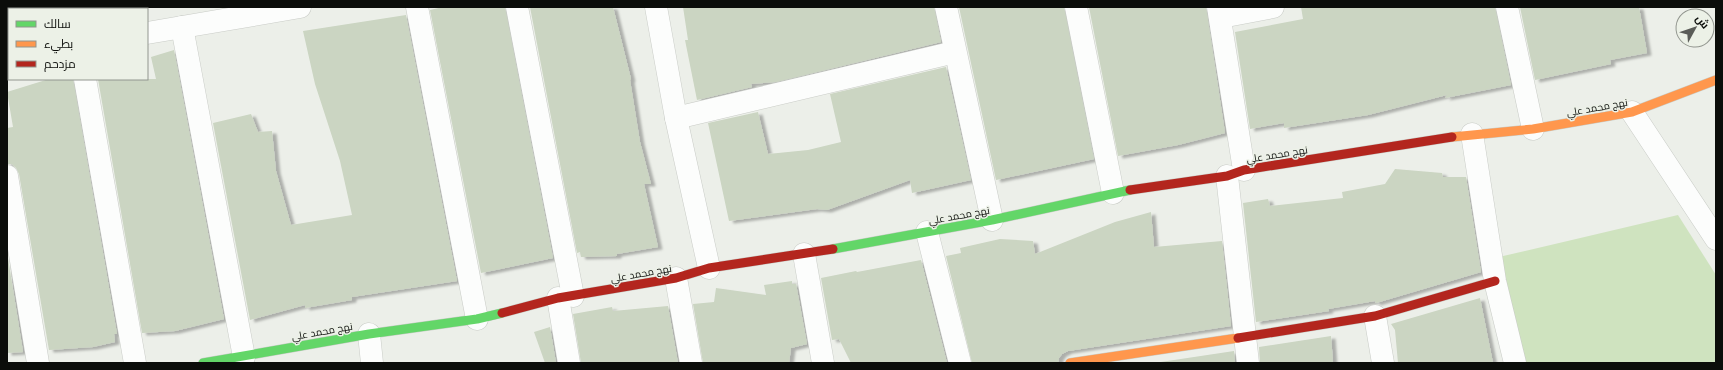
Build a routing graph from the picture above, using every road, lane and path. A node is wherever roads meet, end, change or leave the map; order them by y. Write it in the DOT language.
graph roads {
  1 [pos="300,7"];
  2 [pos="417,7"];
  3 [pos="518,7"];
  4 [pos="656,7"];
  5 [pos="946,7"];
  6 [pos="1076,7"];
  7 [pos="1272,7"];
  8 [pos="1507,7"];
  9 [pos="1219,12"];
  10 [pos="182,27"];
  11 [pos="148,33"];
  12 [pos="955,52"];
  13 [pos="85,80"];
  14 [pos="1716,80"];
  15 [pos="1632,112"];
  16 [pos="676,118"];
  17 [pos="1533,129"];
  18 [pos="1472,134"];
  19 [pos="1236,173"];
  20 [pos="7,176"];
  21 [pos="1113,193"];
  22 [pos="992,220"];
  23 [pos="927,232"];
  24 [pos="1716,239"];
  25 [pos="804,254"];
  26 [pos="709,268"];
  27 [pos="676,278"];
  28 [pos="1494,281"];
  29 [pos="566,297"];
  30 [pos="1374,316"];
  31 [pos="477,319"];
  32 [pos="370,334"];
  33 [pos="1245,337"];
  34 [pos="244,357"];
  35 [pos="38,363"];
  36 [pos="135,363"];
  37 [pos="203,363"];
  38 [pos="372,363"];
  39 [pos="569,363"];
  40 [pos="691,363"];
  41 [pos="823,363"];
  42 [pos="960,363"];
  43 [pos="1070,363"];
  44 [pos="1248,363"];
  45 [pos="1383,363"];
  46 [pos="1515,363"];
  1 -- 10 [label="street"];
  2 -- 31 [label="street"];
  3 -- 29 [label="street"];
  4 -- 16 [label="street"];
  5 -- 12 [label="street"];
  6 -- 21 [label="street"];
  7 -- 9 [label="street"];
  8 -- 17 [label="street"];
  9 -- 19 [label="street"];
  10 -- 11 [label="street"];
  10 -- 34 [label="street"];
  12 -- 16 [label="street"];
  12 -- 22 [label="street"];
  13 -- 36 [label="street"];
  14 -- 15 [label="street, نهج محمد علي"];
  15 -- 17 [label="street, نهج محمد علي"];
  15 -- 24 [label="street"];
  16 -- 26 [label="street"];
  17 -- 18 [label="street, نهج محمد علي"];
  18 -- 19 [label="street, نهج محمد علي"];
  18 -- 28 [label="street"];
  19 -- 21 [label="street, نهج محمد علي"];
  19 -- 33 [label="street"];
  20 -- 35 [label="street"];
  21 -- 22 [label="street, نهج محمد علي"];
  22 -- 23 [label="street, نهج محمد علي"];
  23 -- 25 [label="street, نهج محمد علي"];
  23 -- 42 [label="street"];
  25 -- 26 [label="street, نهج محمد علي"];
  25 -- 41 [label="street"];
  26 -- 27 [label="street, نهج محمد علي"];
  27 -- 29 [label="street, نهج محمد علي"];
  27 -- 40 [label="street"];
  28 -- 30 [label="street"];
  28 -- 46 [label="street"];
  29 -- 31 [label="street, نهج محمد علي"];
  29 -- 39 [label="street"];
  30 -- 33 [label="street"];
  30 -- 45 [label="street"];
  31 -- 32 [label="street, نهج محمد علي"];
  32 -- 34 [label="street, نهج محمد علي"];
  32 -- 38 [label="street"];
  33 -- 43 [label="street"];
  33 -- 44 [label="street"];
  34 -- 37 [label="street, نهج محمد علي"];
}
